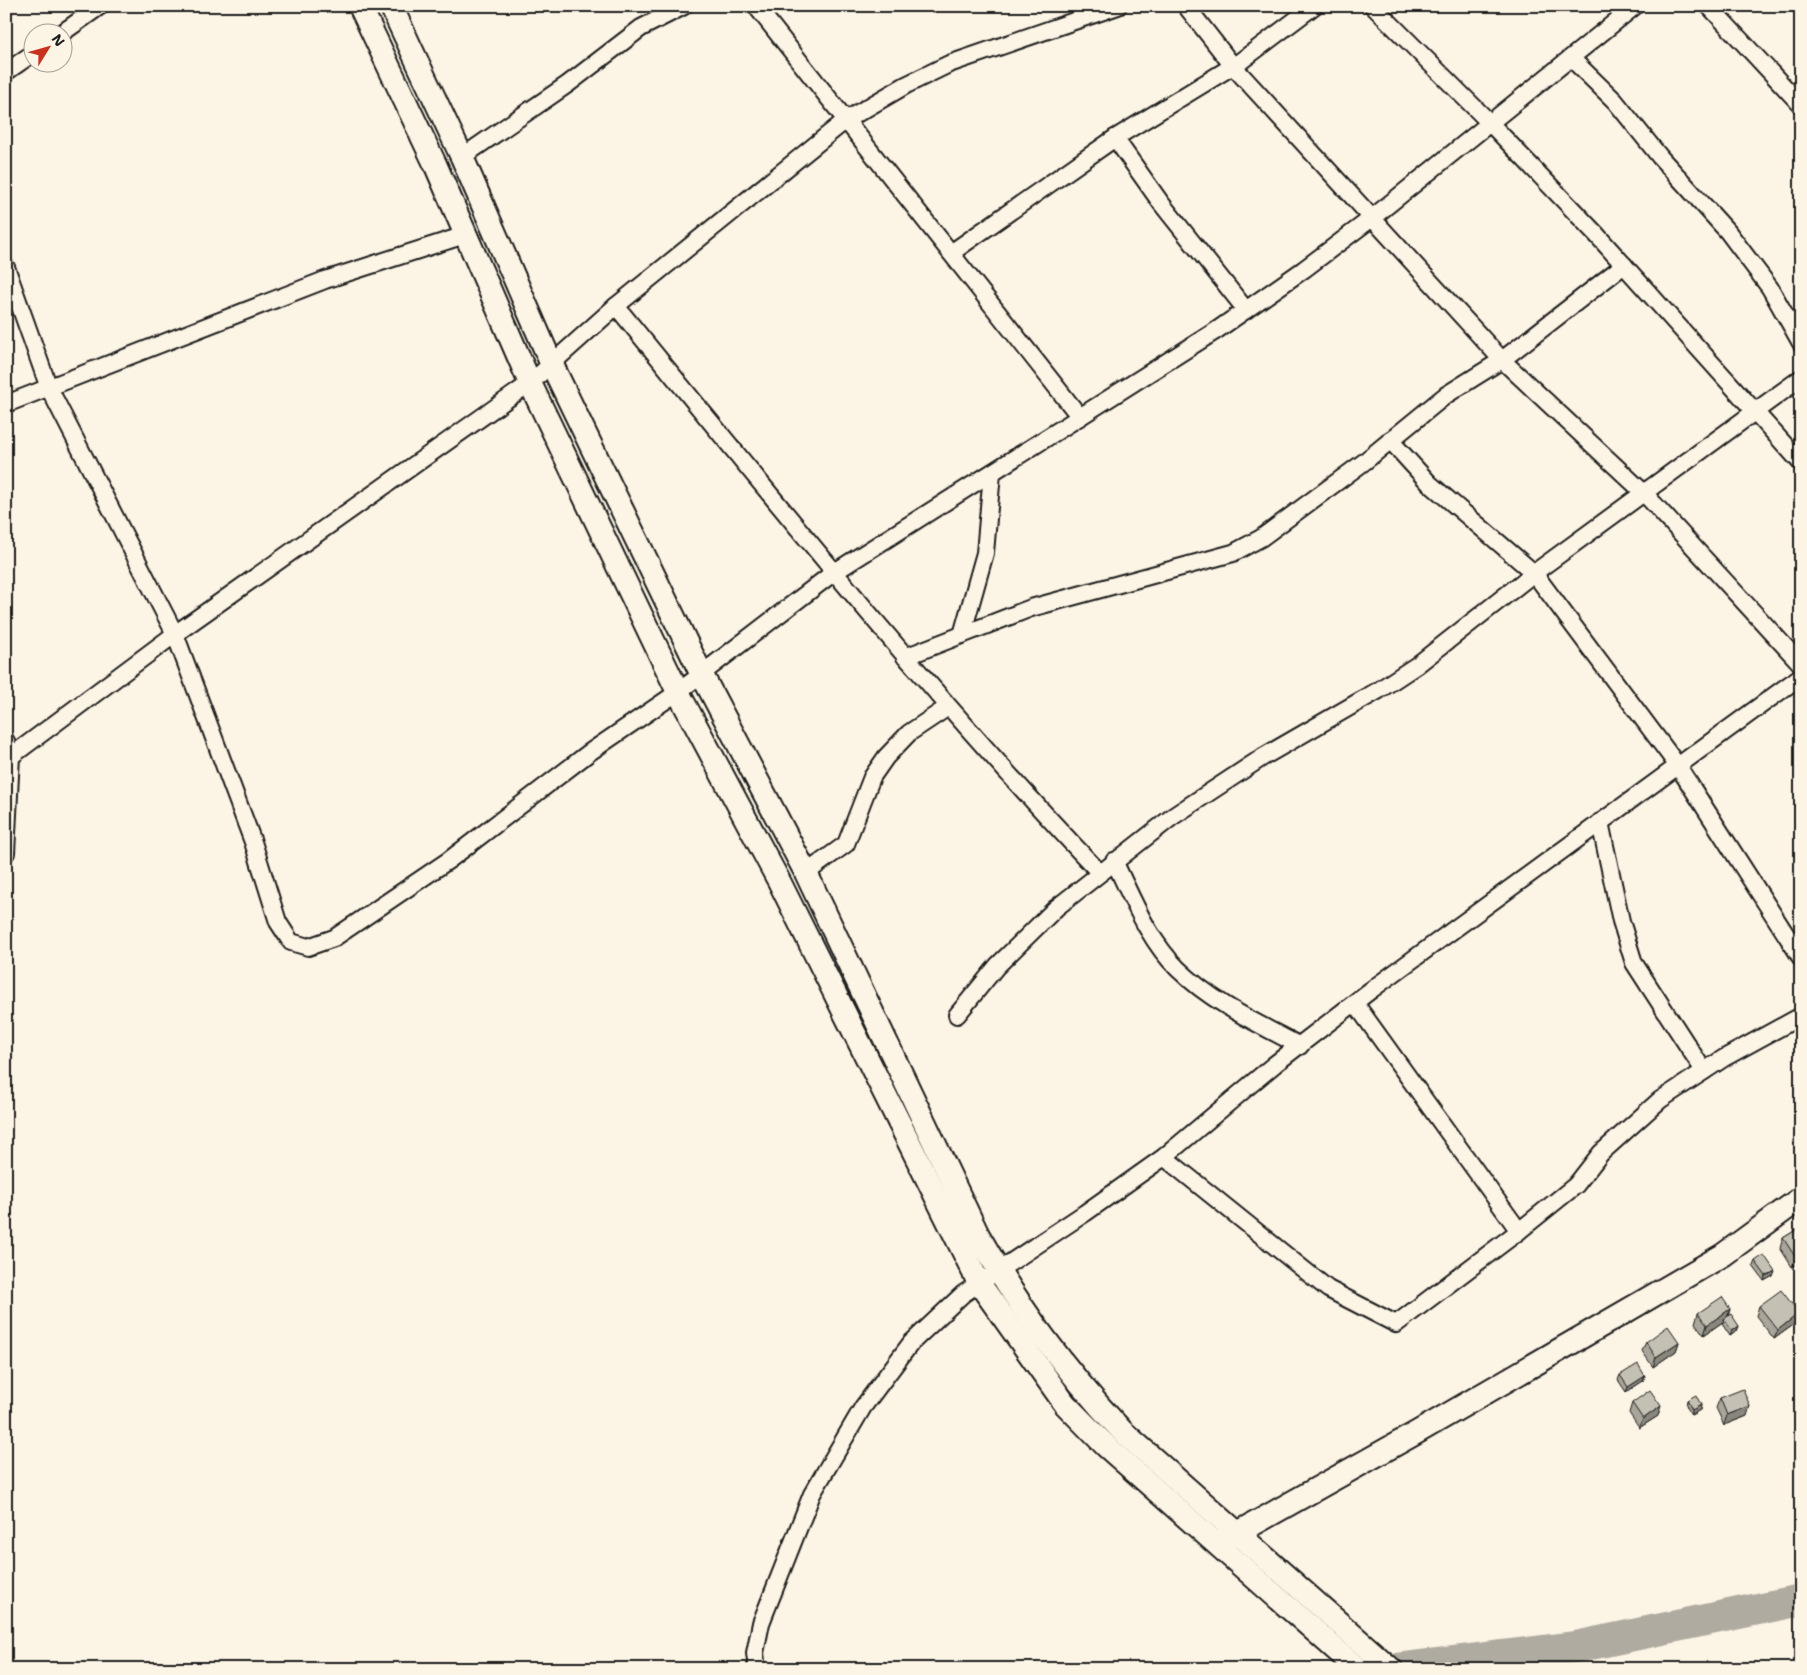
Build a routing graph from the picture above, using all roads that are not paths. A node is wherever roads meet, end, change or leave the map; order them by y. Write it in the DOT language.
graph roads {
  1 [pos="100,6"];
  2 [pos="360,6"];
  3 [pos="391,6"];
  4 [pos="684,6"];
  5 [pos="756,6"];
  6 [pos="1118,6"];
  7 [pos="1186,6"];
  8 [pos="1314,6"];
  9 [pos="1373,6"];
  10 [pos="1635,6"];
  11 [pos="1709,6"];
  12 [pos="80,13"];
  13 [pos="1571,58"];
  14 [pos="22,61"];
  15 [pos="1233,66"];
  16 [pos="6,72"];
  17 [pos="1801,105"];
  18 [pos="846,120"];
  19 [pos="1490,122"];
  20 [pos="1115,138"];
  21 [pos="462,157"];
  22 [pos="1372,218"];
  23 [pos="465,235"];
  24 [pos="951,253"];
  25 [pos="1624,264"];
  26 [pos="6,267"];
  27 [pos="616,306"];
  28 [pos="1246,310"];
  29 [pos="1801,343"];
  30 [pos="1502,360"];
  31 [pos="552,365"];
  32 [pos="1801,378"];
  33 [pos="530,383"];
  34 [pos="49,388"];
  35 [pos="6,404"];
  36 [pos="1754,412"];
  37 [pos="1080,417"];
  38 [pos="1390,440"];
  39 [pos="1801,463"];
  40 [pos="992,473"];
  41 [pos="1644,493"];
  42 [pos="833,573"];
  43 [pos="1534,573"];
  44 [pos="175,634"];
  45 [pos="962,635"];
  46 [pos="906,657"];
  47 [pos="1801,664"];
  48 [pos="701,673"];
  49 [pos="1801,676"];
  50 [pos="678,692"];
  51 [pos="948,707"];
  52 [pos="8,752"];
  53 [pos="1678,766"];
  54 [pos="1600,822"];
  55 [pos="6,853"];
  56 [pos="1114,861"];
  57 [pos="1099,872"];
  58 [pos="806,873"];
  59 [pos="1801,958"];
  60 [pos="1355,1003"];
  61 [pos="957,1015"];
  62 [pos="1801,1016"];
  63 [pos="1300,1046"];
  64 [pos="1704,1071"];
  65 [pos="1164,1157"];
  66 [pos="1801,1198"];
  67 [pos="1519,1231"];
  68 [pos="998,1270"];
  69 [pos="979,1283"];
  70 [pos="1237,1534"];
  71 [pos="1218,1544"];
  72 [pos="757,1669"];
  73 [pos="1358,1669"];
  74 [pos="1391,1669"];
  1 -- 12 [label="street"];
  2 -- 23 [label="main road"];
  3 -- 21 [label="main road"];
  4 -- 21 [label="street"];
  5 -- 18 [label="street"];
  6 -- 18 [label="street"];
  7 -- 15 [label="street"];
  8 -- 15 [label="street"];
  9 -- 19 [label="street"];
  10 -- 13 [label="street"];
  11 -- 17 [label="street"];
  13 -- 19 [label="street"];
  13 -- 29 [label="street"];
  14 -- 16 [label="street"];
  15 -- 20 [label="street"];
  15 -- 22 [label="street"];
  18 -- 24 [label="street"];
  18 -- 27 [label="street"];
  19 -- 22 [label="street"];
  19 -- 25 [label="street"];
  20 -- 24 [label="street"];
  20 -- 28 [label="street"];
  21 -- 31 [label="main road"];
  22 -- 28 [label="street"];
  22 -- 30 [label="street"];
  23 -- 33 [label="main road"];
  23 -- 34 [label="street"];
  24 -- 37 [label="street"];
  25 -- 30 [label="street"];
  25 -- 36 [label="street"];
  26 -- 34 [label="street"];
  27 -- 31 [label="street"];
  27 -- 42 [label="street"];
  28 -- 37 [label="street"];
  30 -- 38 [label="street"];
  30 -- 41 [label="street"];
  31 -- 33 [label="street"];
  31 -- 48 [label="main road"];
  32 -- 36 [label="street"];
  33 -- 44 [label="street"];
  33 -- 50 [label="main road"];
  34 -- 35 [label="street"];
  34 -- 44 [label="street"];
  36 -- 39 [label="street"];
  36 -- 41 [label="street"];
  37 -- 40 [label="street"];
  38 -- 43 [label="street"];
  38 -- 45 [label="street"];
  40 -- 42 [label="street"];
  40 -- 45 [label="street"];
  41 -- 43 [label="street"];
  41 -- 47 [label="street"];
  42 -- 46 [label="street"];
  42 -- 48 [label="street"];
  43 -- 53 [label="street"];
  43 -- 56 [label="street"];
  44 -- 50 [label="street"];
  44 -- 52 [label="street"];
  45 -- 46 [label="street"];
  46 -- 51 [label="street"];
  48 -- 50 [label="street"];
  48 -- 58 [label="main road"];
  49 -- 53 [label="street"];
  50 -- 69 [label="main road"];
  51 -- 57 [label="street"];
  51 -- 58 [label="street"];
  52 -- 55 [label="street"];
  53 -- 54 [label="street"];
  53 -- 59 [label="street"];
  54 -- 60 [label="street"];
  54 -- 64 [label="street"];
  56 -- 57 [label="street"];
  56 -- 63 [label="street"];
  57 -- 61 [label="street"];
  58 -- 68 [label="main road"];
  60 -- 63 [label="street"];
  60 -- 67 [label="street"];
  62 -- 64 [label="street"];
  63 -- 65 [label="street"];
  64 -- 67 [label="street"];
  65 -- 67 [label="street"];
  65 -- 68 [label="street"];
  66 -- 70 [label="main road"];
  68 -- 69 [label="street"];
  68 -- 70 [label="main road"];
  69 -- 71 [label="main road"];
  69 -- 72 [label="street"];
  70 -- 71 [label="main road"];
  70 -- 74 [label="main road"];
  71 -- 73 [label="main road"];
}
